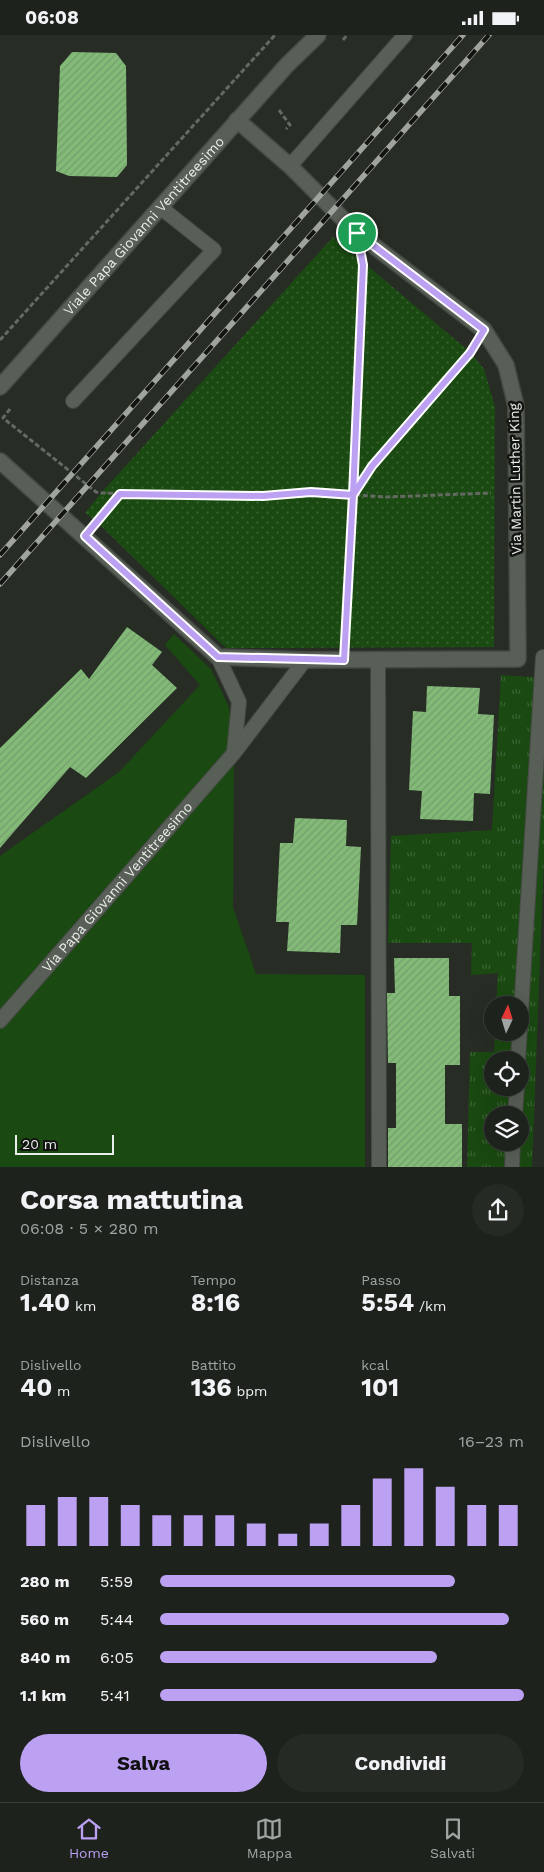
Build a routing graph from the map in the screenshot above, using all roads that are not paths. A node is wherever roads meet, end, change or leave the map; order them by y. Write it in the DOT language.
graph roads {
  1 [pos="309,35"];
  2 [pos="318,35"];
  3 [pos="405,35"];
  4 [pos="287,65"];
  5 [pos="237,120"];
  6 [pos="290,166"];
  7 [pos="160,207"];
  8 [pos="0,387"];
  9 [pos="73,401"];
  10 [pos="0,461"];
  11 [pos="218,657"];
  12 [pos="542,657"];
  13 [pos="378,659"];
  14 [pos="305,660"];
  15 [pos="234,753"];
  16 [pos="0,1021"];
  17 [pos="519,1051"];
  18 [pos="513,1151"];
  19 [pos="379,1167"];
  20 [pos="512,1167"];
  1 -- 4 [label="street, Viale Papa Giovanni Ventitreesimo"];
  2 -- 4 [label="street, Viale Papa Giovanni Ventitreesimo"];
  3 -- 6 [label="lane"];
  4 -- 5 [label="street, Viale Papa Giovanni Ventitreesimo"];
  5 -- 6 [label="street, Via Martin Luther King"];
  5 -- 7 [label="street, Viale Papa Giovanni Ventitreesimo"];
  6 -- 13 [label="street, Via Martin Luther King"];
  7 -- 8 [label="street, Viale Papa Giovanni Ventitreesimo"];
  7 -- 9 [label="lane"];
  10 -- 11 [label="street"];
  11 -- 14 [label="street"];
  11 -- 15 [label="lane"];
  12 -- 17 [label="lane"];
  13 -- 14 [label="street"];
  13 -- 19 [label="lane"];
  14 -- 15 [label="lane, Via Papa Giovanni Ventitreesimo"];
  15 -- 16 [label="lane, Via Papa Giovanni Ventitreesimo"];
  18 -- 20 [label="lane"];
}
